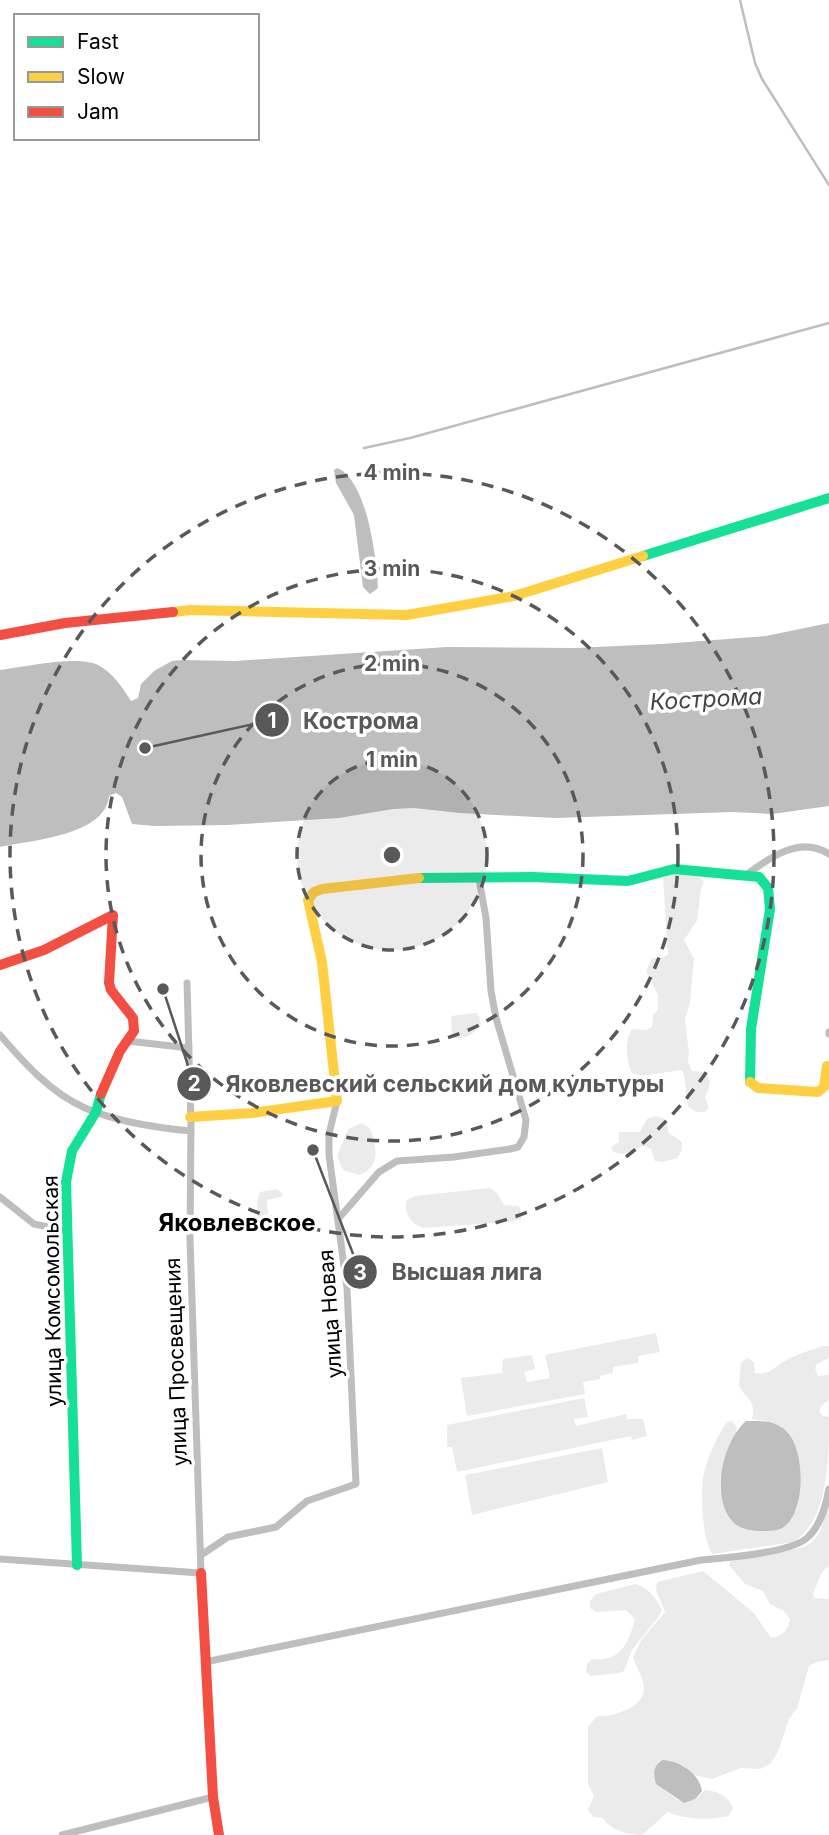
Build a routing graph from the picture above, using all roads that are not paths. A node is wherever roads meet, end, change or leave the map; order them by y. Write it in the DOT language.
graph roads {
  1 [pos="829,498"];
  2 [pos="0,635"];
  3 [pos="829,854"];
  4 [pos="745,876"];
  5 [pos="480,879"];
  6 [pos="0,965"];
  7 [pos="187,983"];
  8 [pos="0,1035"];
  9 [pos="128,1041"];
  10 [pos="189,1048"];
  11 [pos="827,1066"];
  12 [pos="337,1101"];
  13 [pos="96,1112"];
  14 [pos="190,1117"];
  15 [pos="191,1131"];
  16 [pos="0,1197"];
  17 [pos="339,1218"];
  18 [pos="68,1231"];
  19 [pos="829,1489"];
  20 [pos="201,1555"];
  21 [pos="0,1559"];
  22 [pos="77,1565"];
  23 [pos="201,1573"];
  24 [pos="205,1662"];
  25 [pos="214,1797"];
  26 [pos="62,1835"];
  27 [pos="219,1835"];
  1 -- 2 [label="street"];
  3 -- 4 [label="street"];
  4 -- 5 [label="street"];
  4 -- 11 [label="street"];
  5 -- 12 [label="street"];
  5 -- 17 [label="street"];
  6 -- 9 [label="street"];
  7 -- 10 [label="street, улица Просвещения"];
  8 -- 13 [label="street"];
  9 -- 10 [label="street"];
  9 -- 13 [label="street, улица Комсомольская"];
  10 -- 14 [label="street, улица Просвещения"];
  12 -- 14 [label="street"];
  12 -- 17 [label="street, улица Новая"];
  13 -- 15 [label="street"];
  13 -- 18 [label="street, улица Комсомольская"];
  14 -- 15 [label="street, улица Просвещения"];
  15 -- 20 [label="street, улица Просвещения"];
  16 -- 18 [label="street"];
  17 -- 20 [label="street, улица Новая"];
  18 -- 22 [label="street, улица Комсомольская"];
  19 -- 24 [label="street"];
  20 -- 23 [label="street, улица Просвещения"];
  21 -- 22 [label="street"];
  22 -- 23 [label="street"];
  23 -- 24 [label="street"];
  24 -- 25 [label="street"];
  25 -- 26 [label="street"];
  25 -- 27 [label="street"];
}
